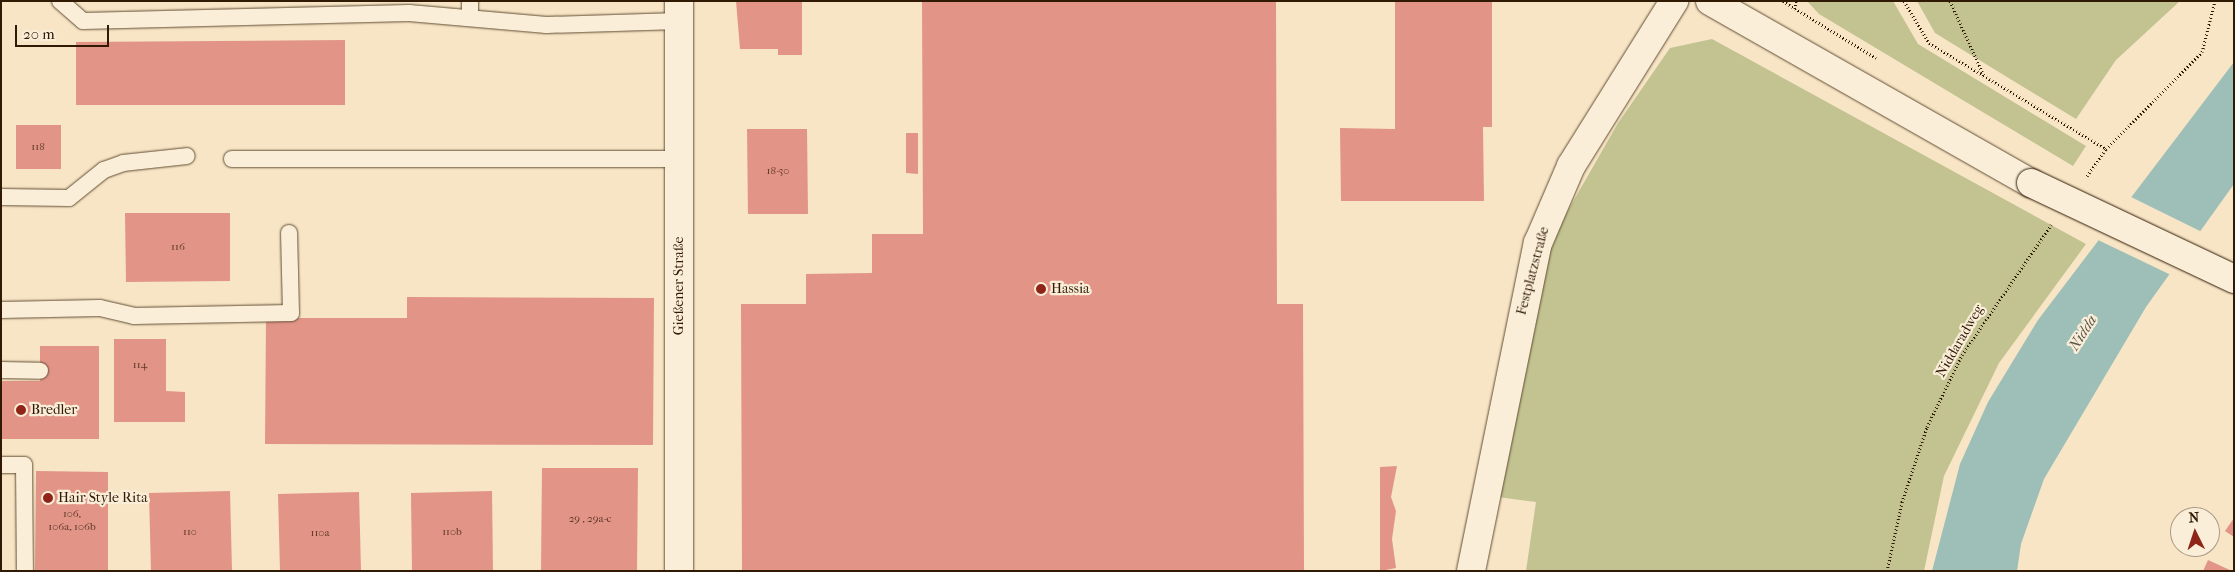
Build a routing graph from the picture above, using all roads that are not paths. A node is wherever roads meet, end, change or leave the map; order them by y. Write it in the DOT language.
graph roads {
  1 [pos="60,1"];
  2 [pos="470,1"];
  3 [pos="1674,1"];
  4 [pos="1710,1"];
  5 [pos="679,11"];
  6 [pos="470,18"];
  7 [pos="187,156"];
  8 [pos="232,159"];
  9 [pos="679,159"];
  10 [pos="1,196"];
  11 [pos="289,233"];
  12 [pos="2234,279"];
  13 [pos="1,310"];
  14 [pos="1,370"];
  15 [pos="40,371"];
  16 [pos="1,466"];
  17 [pos="25,571"];
  18 [pos="679,571"];
  19 [pos="1471,571"];
  1 -- 6 [label="lane"];
  2 -- 6 [label="lane"];
  3 -- 19 [label="street, Festplatzstraße"];
  4 -- 12 [label="street, bridge"];
  5 -- 6 [label="lane"];
  5 -- 9 [label="street, Gießener Straße"];
  7 -- 10 [label="lane"];
  8 -- 9 [label="lane"];
  9 -- 18 [label="street, Gießener Straße"];
  11 -- 13 [label="lane"];
  14 -- 15 [label="lane"];
  16 -- 17 [label="lane"];
}
